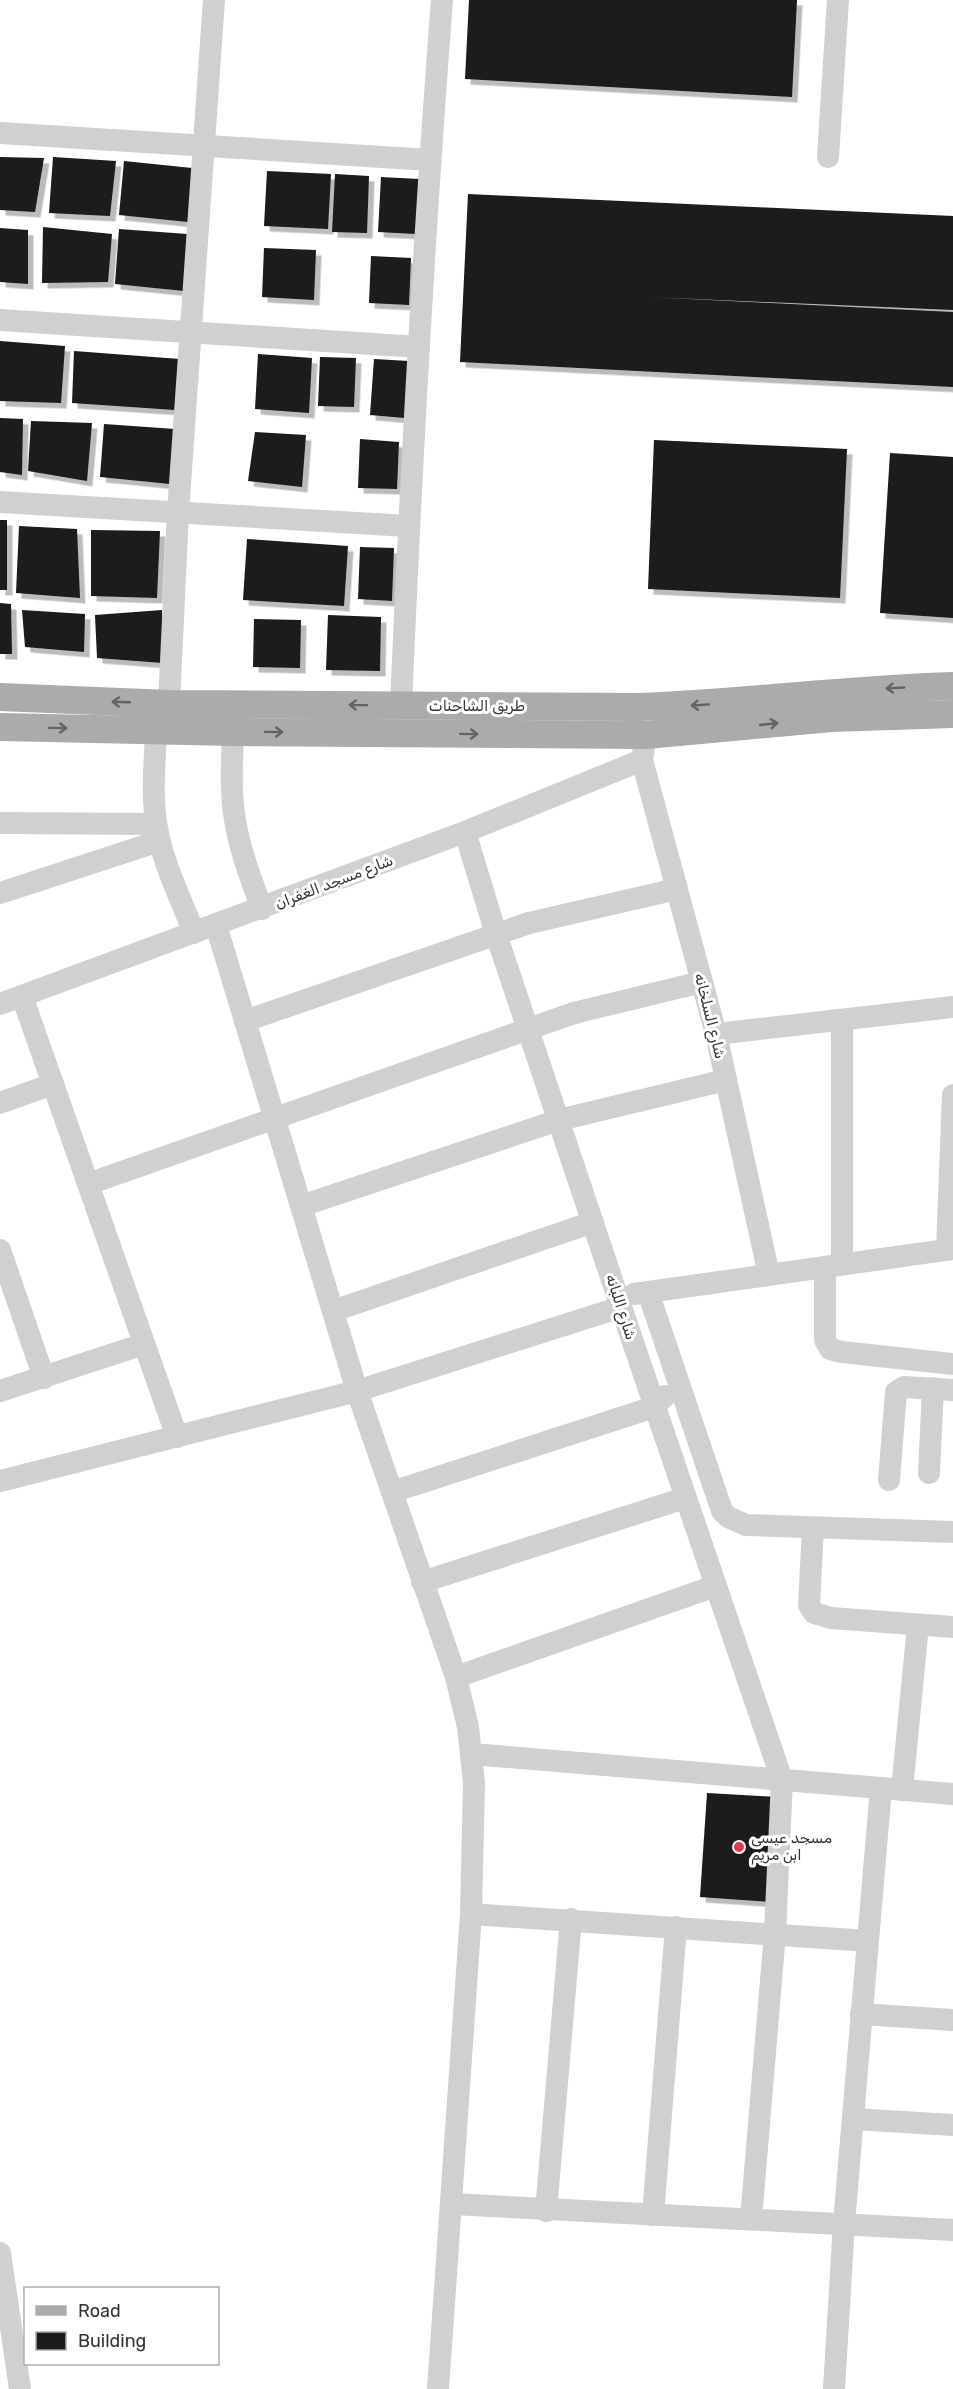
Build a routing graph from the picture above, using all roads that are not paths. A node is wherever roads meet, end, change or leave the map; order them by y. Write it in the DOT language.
graph roads {
  1 [pos="214,0"];
  2 [pos="442,0"];
  3 [pos="838,0"];
  4 [pos="0,133"];
  5 [pos="204,146"];
  6 [pos="828,157"];
  7 [pos="430,160"];
  8 [pos="0,320"];
  9 [pos="191,333"];
  10 [pos="419,347"];
  11 [pos="0,502"];
  12 [pos="178,512"];
  13 [pos="408,526"];
  14 [pos="953,686"];
  15 [pos="0,697"];
  16 [pos="169,704"];
  17 [pos="401,706"];
  18 [pos="953,714"];
  19 [pos="0,726"];
  20 [pos="156,730"];
  21 [pos="233,732"];
  22 [pos="644,748"];
  23 [pos="0,823"];
  24 [pos="158,832"];
  25 [pos="465,832"];
  26 [pos="677,889"];
  27 [pos="0,893"];
  28 [pos="262,909"];
  29 [pos="216,925"];
  30 [pos="194,933"];
  31 [pos="496,934"];
  32 [pos="702,982"];
  33 [pos="22,996"];
  34 [pos="0,1004"];
  35 [pos="953,1007"];
  36 [pos="842,1020"];
  37 [pos="245,1021"];
  38 [pos="528,1028"];
  39 [pos="716,1035"];
  40 [pos="726,1080"];
  41 [pos="53,1084"];
  42 [pos="953,1095"];
  43 [pos="0,1103"];
  44 [pos="275,1119"];
  45 [pos="559,1120"];
  46 [pos="88,1184"];
  47 [pos="301,1206"];
  48 [pos="593,1222"];
  49 [pos="950,1249"];
  50 [pos="0,1250"];
  51 [pos="834,1266"];
  52 [pos="769,1275"];
  53 [pos="648,1293"];
  54 [pos="619,1302"];
  55 [pos="333,1311"];
  56 [pos="144,1344"];
  57 [pos="953,1364"];
  58 [pos="44,1378"];
  59 [pos="678,1382"];
  60 [pos="943,1389"];
  61 [pos="0,1391"];
  62 [pos="357,1392"];
  63 [pos="654,1407"];
  64 [pos="177,1437"];
  65 [pos="929,1473"];
  66 [pos="889,1480"];
  67 [pos="0,1481"];
  68 [pos="392,1492"];
  69 [pos="685,1498"];
  70 [pos="813,1528"];
  71 [pos="953,1532"];
  72 [pos="422,1582"];
  73 [pos="715,1586"];
  74 [pos="918,1624"];
  75 [pos="953,1628"];
  76 [pos="456,1677"];
  77 [pos="472,1754"];
  78 [pos="782,1780"];
  79 [pos="891,1789"];
  80 [pos="953,1794"];
  81 [pos="471,1914"];
  82 [pos="571,1919"];
  83 [pos="676,1927"];
  84 [pos="775,1933"];
  85 [pos="868,1941"];
  86 [pos="861,2014"];
  87 [pos="953,2020"];
  88 [pos="853,2119"];
  89 [pos="953,2125"];
  90 [pos="452,2205"];
  91 [pos="546,2211"];
  92 [pos="653,2215"];
  93 [pos="751,2219"];
  94 [pos="844,2223"];
  95 [pos="953,2230"];
  96 [pos="0,2253"];
  97 [pos="20,2389"];
  98 [pos="438,2389"];
  99 [pos="834,2389"];
  1 -- 5 [label="street"];
  2 -- 7 [label="street"];
  3 -- 6 [label="street"];
  4 -- 5 [label="street"];
  5 -- 7 [label="street"];
  5 -- 9 [label="street"];
  7 -- 10 [label="street"];
  8 -- 9 [label="street"];
  9 -- 10 [label="street"];
  9 -- 12 [label="street"];
  10 -- 13 [label="street"];
  11 -- 12 [label="street"];
  12 -- 13 [label="street"];
  12 -- 16 [label="street"];
  13 -- 17 [label="street"];
  14 -- 17 [label="main road, طريق الشاحنات, one-way"];
  16 -- 15 [label="main road, طريق الشاحنات, one-way"];
  17 -- 16 [label="main road, طريق الشاحنات, one-way"];
  22 -- 18 [label="main road, طريق الشاحنات, one-way"];
  19 -- 20 [label="main road, طريق الشاحنات, one-way"];
  20 -- 21 [label="main road, طريق الشاحنات"];
  20 -- 24 [label="street"];
  21 -- 22 [label="main road, طريق الشاحنات, one-way"];
  21 -- 28 [label="street"];
  22 -- 25 [label="street, شارع مسجد الغفران"];
  22 -- 26 [label="street, شارع السلخانه"];
  23 -- 24 [label="street"];
  24 -- 27 [label="street"];
  24 -- 30 [label="street"];
  25 -- 28 [label="street, شارع مسجد الغفران"];
  25 -- 31 [label="street, شارع اللبانه"];
  26 -- 31 [label="street"];
  26 -- 32 [label="street, شارع السلخانه"];
  28 -- 29 [label="street, شارع مسجد الغفران"];
  29 -- 30 [label="street, شارع مسجد الغفران"];
  29 -- 37 [label="street"];
  30 -- 33 [label="street, شارع مسجد الغفران"];
  31 -- 37 [label="street"];
  31 -- 38 [label="street, شارع اللبانه"];
  32 -- 38 [label="street"];
  32 -- 39 [label="street, شارع السلخانه"];
  33 -- 34 [label="street, شارع مسجد الغفران"];
  33 -- 41 [label="street"];
  35 -- 36 [label="street"];
  36 -- 39 [label="street"];
  36 -- 51 [label="street"];
  37 -- 44 [label="street"];
  38 -- 44 [label="street"];
  38 -- 45 [label="street, شارع اللبانه"];
  39 -- 40 [label="street, شارع السلخانه"];
  40 -- 45 [label="street"];
  40 -- 52 [label="street, شارع السلخانه"];
  41 -- 43 [label="street"];
  41 -- 46 [label="street"];
  42 -- 49 [label="street"];
  44 -- 46 [label="street"];
  44 -- 47 [label="street"];
  45 -- 47 [label="street"];
  45 -- 48 [label="street, شارع اللبانه"];
  46 -- 56 [label="street"];
  47 -- 55 [label="street"];
  48 -- 54 [label="street, شارع اللبانه"];
  48 -- 55 [label="street"];
  49 -- 51 [label="street"];
  50 -- 58 [label="street"];
  51 -- 52 [label="street"];
  51 -- 57 [label="street"];
  52 -- 53 [label="street"];
  53 -- 54 [label="street"];
  53 -- 59 [label="street"];
  54 -- 62 [label="street"];
  54 -- 63 [label="street, شارع اللبانه"];
  55 -- 62 [label="street"];
  56 -- 58 [label="street"];
  56 -- 64 [label="street"];
  58 -- 61 [label="street"];
  59 -- 63 [label="street"];
  59 -- 70 [label="street"];
  60 -- 65 [label="street"];
  60 -- 66 [label="street"];
  62 -- 64 [label="street"];
  62 -- 68 [label="street"];
  63 -- 68 [label="street"];
  63 -- 69 [label="street, شارع اللبانه"];
  64 -- 67 [label="street"];
  68 -- 72 [label="street"];
  69 -- 72 [label="street"];
  69 -- 73 [label="street, شارع اللبانه"];
  70 -- 71 [label="street"];
  70 -- 74 [label="street"];
  72 -- 76 [label="street"];
  73 -- 76 [label="street"];
  73 -- 78 [label="street, شارع اللبانه"];
  74 -- 75 [label="street"];
  74 -- 79 [label="street"];
  76 -- 77 [label="street"];
  77 -- 78 [label="street"];
  77 -- 81 [label="street"];
  78 -- 79 [label="street"];
  78 -- 84 [label="street"];
  79 -- 80 [label="street"];
  79 -- 85 [label="street"];
  81 -- 82 [label="street"];
  81 -- 90 [label="street"];
  82 -- 83 [label="street"];
  82 -- 91 [label="street"];
  83 -- 84 [label="street"];
  83 -- 92 [label="street"];
  84 -- 85 [label="street"];
  84 -- 93 [label="street"];
  85 -- 86 [label="street"];
  86 -- 87 [label="street"];
  86 -- 88 [label="street"];
  88 -- 89 [label="street"];
  88 -- 94 [label="street"];
  90 -- 91 [label="street"];
  90 -- 98 [label="street"];
  91 -- 92 [label="street"];
  92 -- 93 [label="street"];
  93 -- 94 [label="street"];
  94 -- 95 [label="street"];
  94 -- 99 [label="street"];
  96 -- 97 [label="street"];
}
